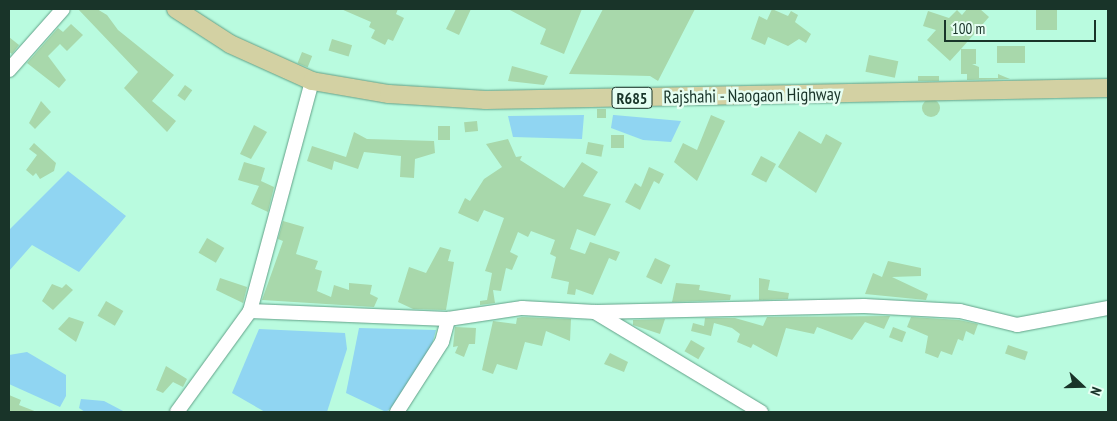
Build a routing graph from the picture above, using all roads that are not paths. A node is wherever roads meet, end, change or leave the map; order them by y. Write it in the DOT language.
graph roads {
  1 [pos="63,9"];
  2 [pos="176,9"];
  3 [pos="9,70"];
  4 [pos="312,81"];
  5 [pos="1108,88"];
  6 [pos="1108,308"];
  7 [pos="250,312"];
  8 [pos="595,312"];
  9 [pos="448,319"];
  10 [pos="177,412"];
  11 [pos="397,412"];
  12 [pos="761,412"];
  1 -- 3 [label="street"];
  2 -- 4 [label="main road, Rajshahi - Naogaon Highway / R685"];
  4 -- 5 [label="main road, Rajshahi - Naogaon Highway / R685"];
  4 -- 7 [label="street"];
  6 -- 8 [label="street"];
  7 -- 9 [label="street"];
  7 -- 10 [label="street"];
  8 -- 9 [label="street"];
  8 -- 12 [label="street"];
  9 -- 11 [label="street"];
}
